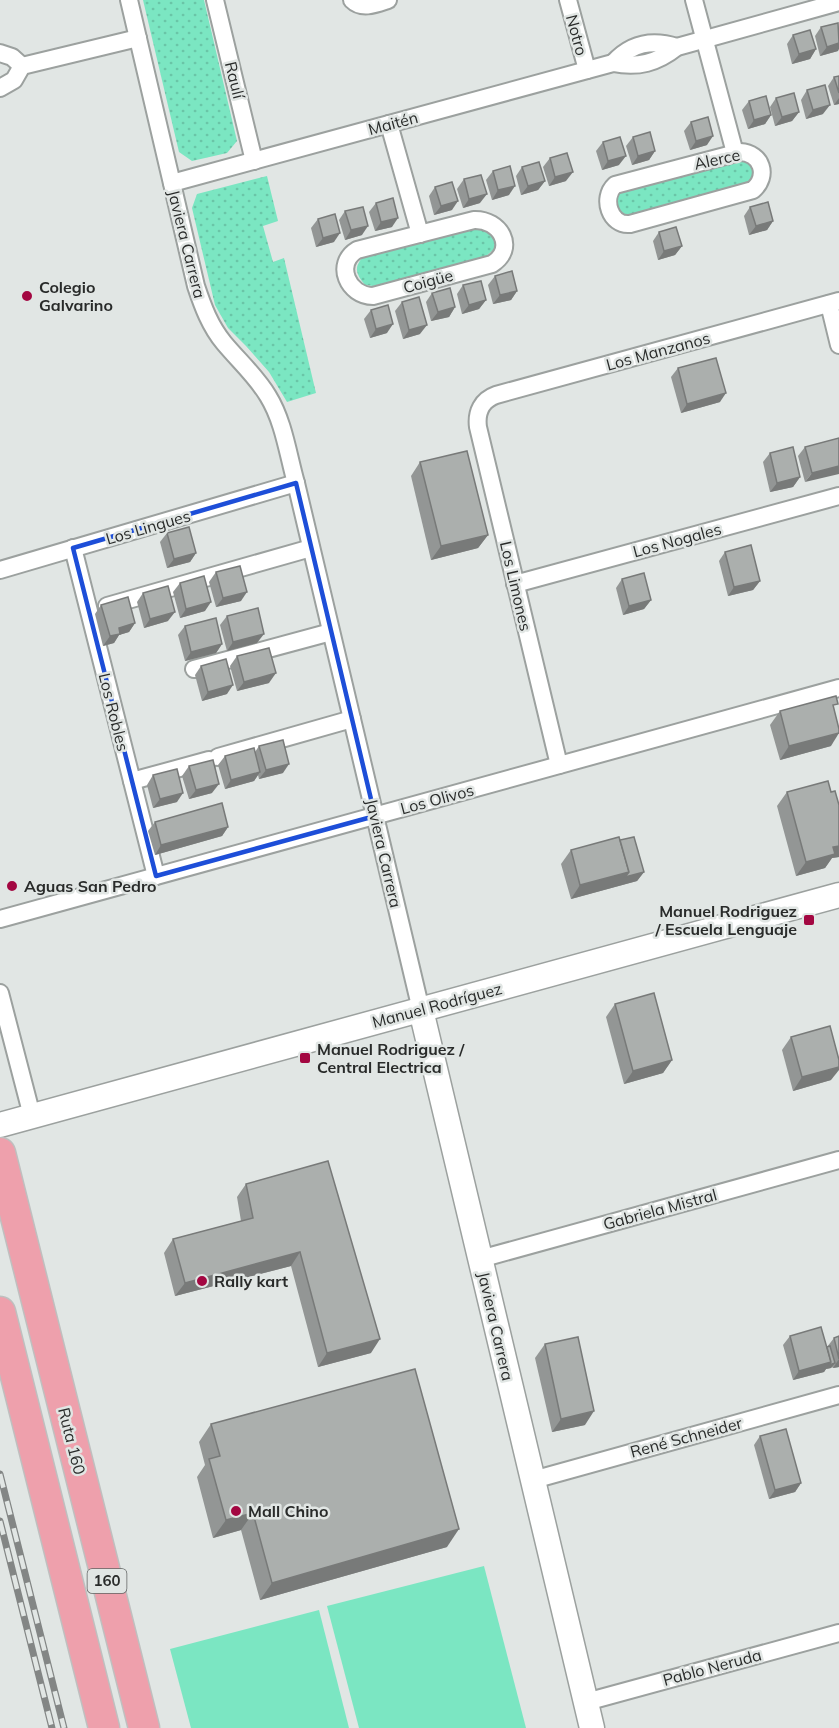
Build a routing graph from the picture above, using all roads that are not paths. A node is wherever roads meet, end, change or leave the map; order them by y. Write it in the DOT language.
graph roads {
  1 [pos="129,0"];
  2 [pos="215,0"];
  3 [pos="352,0"];
  4 [pos="388,0"];
  5 [pos="568,0"];
  6 [pos="694,0"];
  7 [pos="839,2"];
  8 [pos="138,38"];
  9 [pos="704,40"];
  10 [pos="0,53"];
  11 [pos="22,66"];
  12 [pos="586,70"];
  13 [pos="0,88"];
  14 [pos="390,124"];
  15 [pos="735,153"];
  16 [pos="254,161"];
  17 [pos="172,183"];
  18 [pos="420,234"];
  19 [pos="834,303"];
  20 [pos="839,345"];
  21 [pos="481,407"];
  22 [pos="296,483"];
  23 [pos="839,496"];
  24 [pos="73,548"];
  25 [pos="311,548"];
  26 [pos="0,570"];
  27 [pos="515,584"];
  28 [pos="89,611"];
  29 [pos="331,632"];
  30 [pos="194,669"];
  31 [pos="839,688"];
  32 [pos="352,719"];
  33 [pos="559,765"];
  34 [pos="132,781"];
  35 [pos="375,816"];
  36 [pos="156,876"];
  37 [pos="839,895"];
  38 [pos="0,919"];
  39 [pos="0,993"];
  40 [pos="421,1010"];
  41 [pos="32,1116"];
  42 [pos="0,1125"];
  43 [pos="0,1153"];
  44 [pos="839,1160"];
  45 [pos="480,1259"];
  46 [pos="0,1312"];
  47 [pos="839,1395"];
  48 [pos="533,1480"];
  49 [pos="839,1633"];
  50 [pos="586,1702"];
  51 [pos="104,1728"];
  52 [pos="144,1728"];
  53 [pos="592,1728"];
  1 -- 8 [label="street, Javiera Carrera"];
  2 -- 16 [label="street, Raulí"];
  3 -- 4 [label="street"];
  5 -- 12 [label="street, Notro"];
  6 -- 9 [label="street"];
  7 -- 9 [label="street, Maitén"];
  8 -- 11 [label="street"];
  8 -- 17 [label="street, Javiera Carrera"];
  9 -- 12 [label="street, Maitén"];
  9 -- 15 [label="street"];
  10 -- 11 [label="street"];
  11 -- 13 [label="street"];
  12 -- 14 [label="street, Maitén"];
  14 -- 16 [label="street, Maitén"];
  14 -- 18 [label="street"];
  15 -- 15 [label="street, Alerce"];
  16 -- 17 [label="street, Maitén"];
  17 -- 22 [label="street, Javiera Carrera"];
  18 -- 18 [label="street, Coigüe"];
  19 -- 20 [label="street"];
  19 -- 21 [label="street, Los Manzanos"];
  21 -- 27 [label="street, Los Limones"];
  22 -- 24 [label="street, Los Lingues"];
  22 -- 25 [label="street, Javiera Carrera"];
  23 -- 27 [label="street, Los Nogales"];
  24 -- 26 [label="street, Los Lingues"];
  24 -- 28 [label="street, Los Robles"];
  25 -- 28 [label="street"];
  25 -- 29 [label="street, Javiera Carrera"];
  27 -- 33 [label="street, Los Limones"];
  28 -- 34 [label="street, Los Robles"];
  29 -- 30 [label="street"];
  29 -- 32 [label="street, Javiera Carrera"];
  31 -- 33 [label="street, Los Olivos"];
  32 -- 34 [label="street"];
  32 -- 35 [label="street, Javiera Carrera"];
  33 -- 35 [label="street, Los Olivos"];
  34 -- 36 [label="street, Los Robles"];
  35 -- 36 [label="street, Los Olivos"];
  35 -- 40 [label="street, Javiera Carrera"];
  36 -- 38 [label="street, Los Olivos"];
  37 -- 40 [label="street, Manuel Rodríguez"];
  39 -- 41 [label="street"];
  40 -- 41 [label="street, Manuel Rodríguez"];
  40 -- 45 [label="street, Javiera Carrera"];
  41 -- 42 [label="street, Manuel Rodríguez"];
  43 -- 52 [label="highway, Ruta 160 / 160"];
  44 -- 45 [label="street, Gabriela Mistral"];
  45 -- 48 [label="street, Javiera Carrera"];
  46 -- 51 [label="highway, 160"];
  47 -- 48 [label="street, René Schneider"];
  48 -- 50 [label="street, Javiera Carrera"];
  49 -- 50 [label="street, Pablo Neruda"];
  50 -- 53 [label="street, Javiera Carrera"];
}
